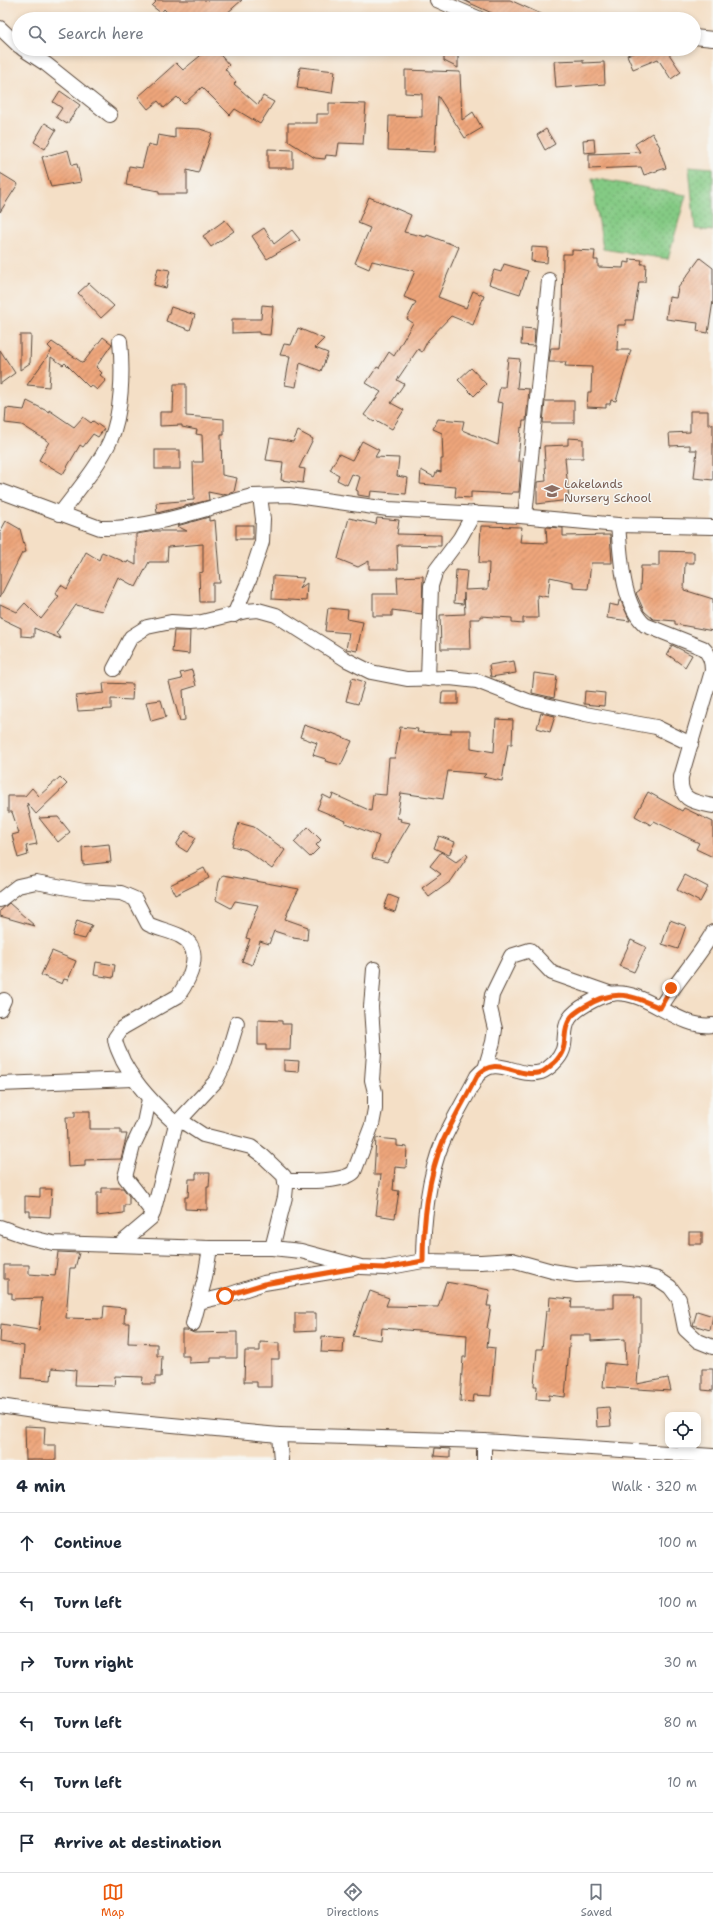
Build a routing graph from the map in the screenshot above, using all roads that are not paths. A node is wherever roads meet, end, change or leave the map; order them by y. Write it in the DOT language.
graph roads {
  1 [pos="437,0"];
  2 [pos="464,12"];
  3 [pos="0,28"];
  4 [pos="701,38"];
  5 [pos="12,39"];
  6 [pos="713,39"];
  7 [pos="34,56"];
  8 [pos="110,115"];
  9 [pos="549,280"];
  10 [pos="120,342"];
  11 [pos="0,491"];
  12 [pos="260,496"];
  13 [pos="474,513"];
  14 [pos="60,514"];
  15 [pos="525,516"];
  16 [pos="618,525"];
  17 [pos="713,527"];
  18 [pos="234,615"];
  19 [pos="114,669"];
  20 [pos="428,679"];
  21 [pos="692,744"];
  22 [pos="713,806"];
  23 [pos="0,900"];
  24 [pos="713,932"];
  25 [pos="374,969"];
  26 [pos="612,994"];
  27 [pos="660,1008"];
  28 [pos="237,1023"];
  29 [pos="713,1025"];
  30 [pos="485,1069"];
  31 [pos="132,1079"];
  32 [pos="0,1084"];
  33 [pos="149,1098"];
  34 [pos="178,1122"];
  35 [pos="285,1181"];
  36 [pos="154,1213"];
  37 [pos="0,1227"];
  38 [pos="119,1245"];
  39 [pos="210,1248"];
  40 [pos="272,1248"];
  41 [pos="423,1261"];
  42 [pos="361,1267"];
  43 [pos="199,1302"];
  44 [pos="193,1324"];
  45 [pos="713,1347"];
  46 [pos="0,1406"];
  47 [pos="279,1435"];
  48 [pos="484,1440"];
  49 [pos="713,1456"];
  50 [pos="281,1460"];
  51 [pos="484,1460"];
  1 -- 2 [label="street"];
  3 -- 5 [label="street"];
  4 -- 6 [label="street"];
  7 -- 8 [label="street"];
  9 -- 15 [label="street"];
  10 -- 14 [label="street"];
  11 -- 14 [label="street"];
  12 -- 13 [label="street"];
  12 -- 14 [label="street"];
  12 -- 18 [label="street"];
  13 -- 15 [label="street"];
  13 -- 20 [label="street"];
  15 -- 16 [label="street"];
  16 -- 17 [label="street"];
  16 -- 21 [label="street"];
  18 -- 19 [label="street"];
  18 -- 20 [label="street"];
  20 -- 21 [label="street"];
  21 -- 22 [label="street"];
  23 -- 31 [label="street"];
  24 -- 27 [label="street"];
  25 -- 35 [label="street"];
  26 -- 27 [label="street"];
  26 -- 30 [label="street"];
  26 -- 30 [label="street"];
  27 -- 29 [label="street"];
  28 -- 34 [label="street"];
  30 -- 41 [label="street"];
  31 -- 32 [label="street"];
  31 -- 33 [label="street"];
  33 -- 34 [label="street"];
  33 -- 36 [label="street"];
  34 -- 35 [label="street"];
  34 -- 36 [label="street"];
  35 -- 40 [label="street"];
  36 -- 38 [label="street"];
  37 -- 38 [label="street"];
  38 -- 39 [label="street"];
  39 -- 40 [label="street"];
  39 -- 43 [label="street"];
  40 -- 42 [label="street"];
  41 -- 42 [label="street"];
  41 -- 45 [label="street"];
  42 -- 43 [label="street"];
  43 -- 44 [label="street"];
  46 -- 47 [label="street"];
  47 -- 48 [label="street"];
  47 -- 50 [label="street"];
  48 -- 49 [label="street"];
  48 -- 51 [label="street"];
}
